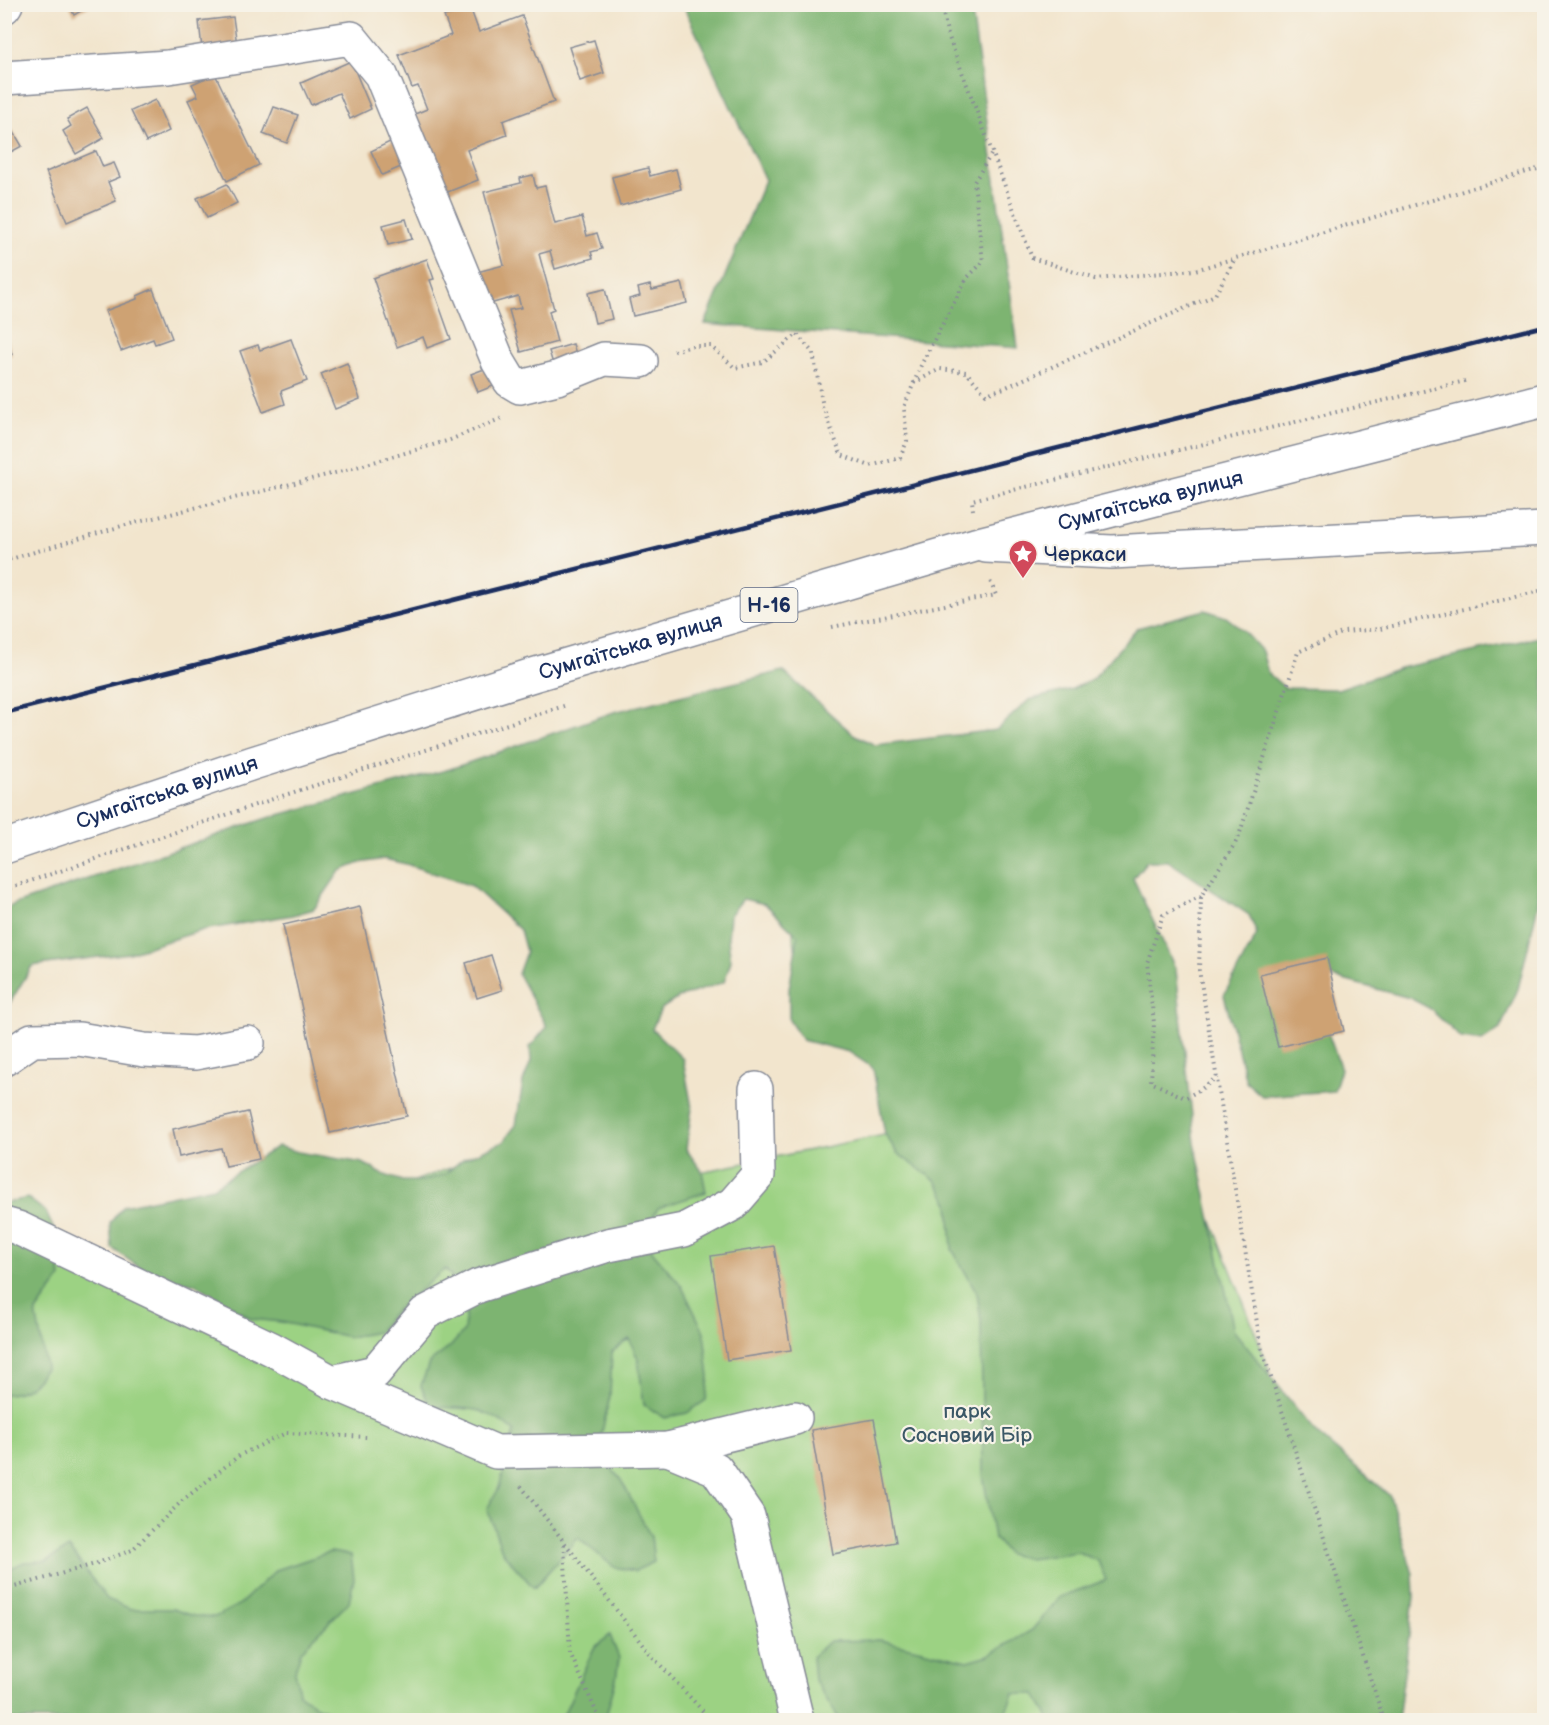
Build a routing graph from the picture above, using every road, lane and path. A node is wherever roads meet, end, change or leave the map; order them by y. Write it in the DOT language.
graph roads {
  1 [pos="941,4"];
  2 [pos="4,78"];
  3 [pos="992,153"];
  4 [pos="1545,167"];
  5 [pos="1236,258"];
  6 [pos="642,361"];
  7 [pos="914,383"];
  8 [pos="1545,400"];
  9 [pos="508,416"];
  10 [pos="1545,529"];
  11 [pos="975,545"];
  12 [pos="4,561"];
  13 [pos="1545,590"];
  14 [pos="4,847"];
  15 [pos="1200,896"];
  16 [pos="248,1043"];
  17 [pos="4,1059"];
  18 [pos="1217,1077"];
  19 [pos="756,1089"];
  20 [pos="4,1224"];
  21 [pos="332,1382"];
  22 [pos="414,1417"];
  23 [pos="795,1418"];
  24 [pos="668,1449"];
  25 [pos="496,1452"];
  26 [pos="564,1544"];
  27 [pos="4,1590"];
  28 [pos="600,1720"];
  29 [pos="711,1720"];
  30 [pos="797,1720"];
  31 [pos="1384,1720"];
  1 -- 3 [label="path"];
  2 -- 6 [label="main road"];
  3 -- 5 [label="path"];
  3 -- 7 [label="path"];
  4 -- 5 [label="path"];
  5 -- 7 [label="path"];
  6 -- 7 [label="path"];
  8 -- 11 [label="main road, Сумгаїтська вулиця / Н-16"];
  9 -- 12 [label="path"];
  10 -- 11 [label="main road"];
  11 -- 14 [label="main road, Сумгаїтська вулиця / Н-16"];
  13 -- 15 [label="path"];
  15 -- 18 [label="path"];
  15 -- 18 [label="path"];
  16 -- 17 [label="main road"];
  18 -- 31 [label="path"];
  19 -- 21 [label="main road"];
  20 -- 21 [label="main road"];
  21 -- 22 [label="main road"];
  22 -- 25 [label="main road"];
  22 -- 27 [label="path"];
  23 -- 24 [label="main road"];
  24 -- 25 [label="main road"];
  24 -- 30 [label="main road"];
  25 -- 26 [label="path"];
  26 -- 28 [label="path"];
  26 -- 29 [label="path"];
}
